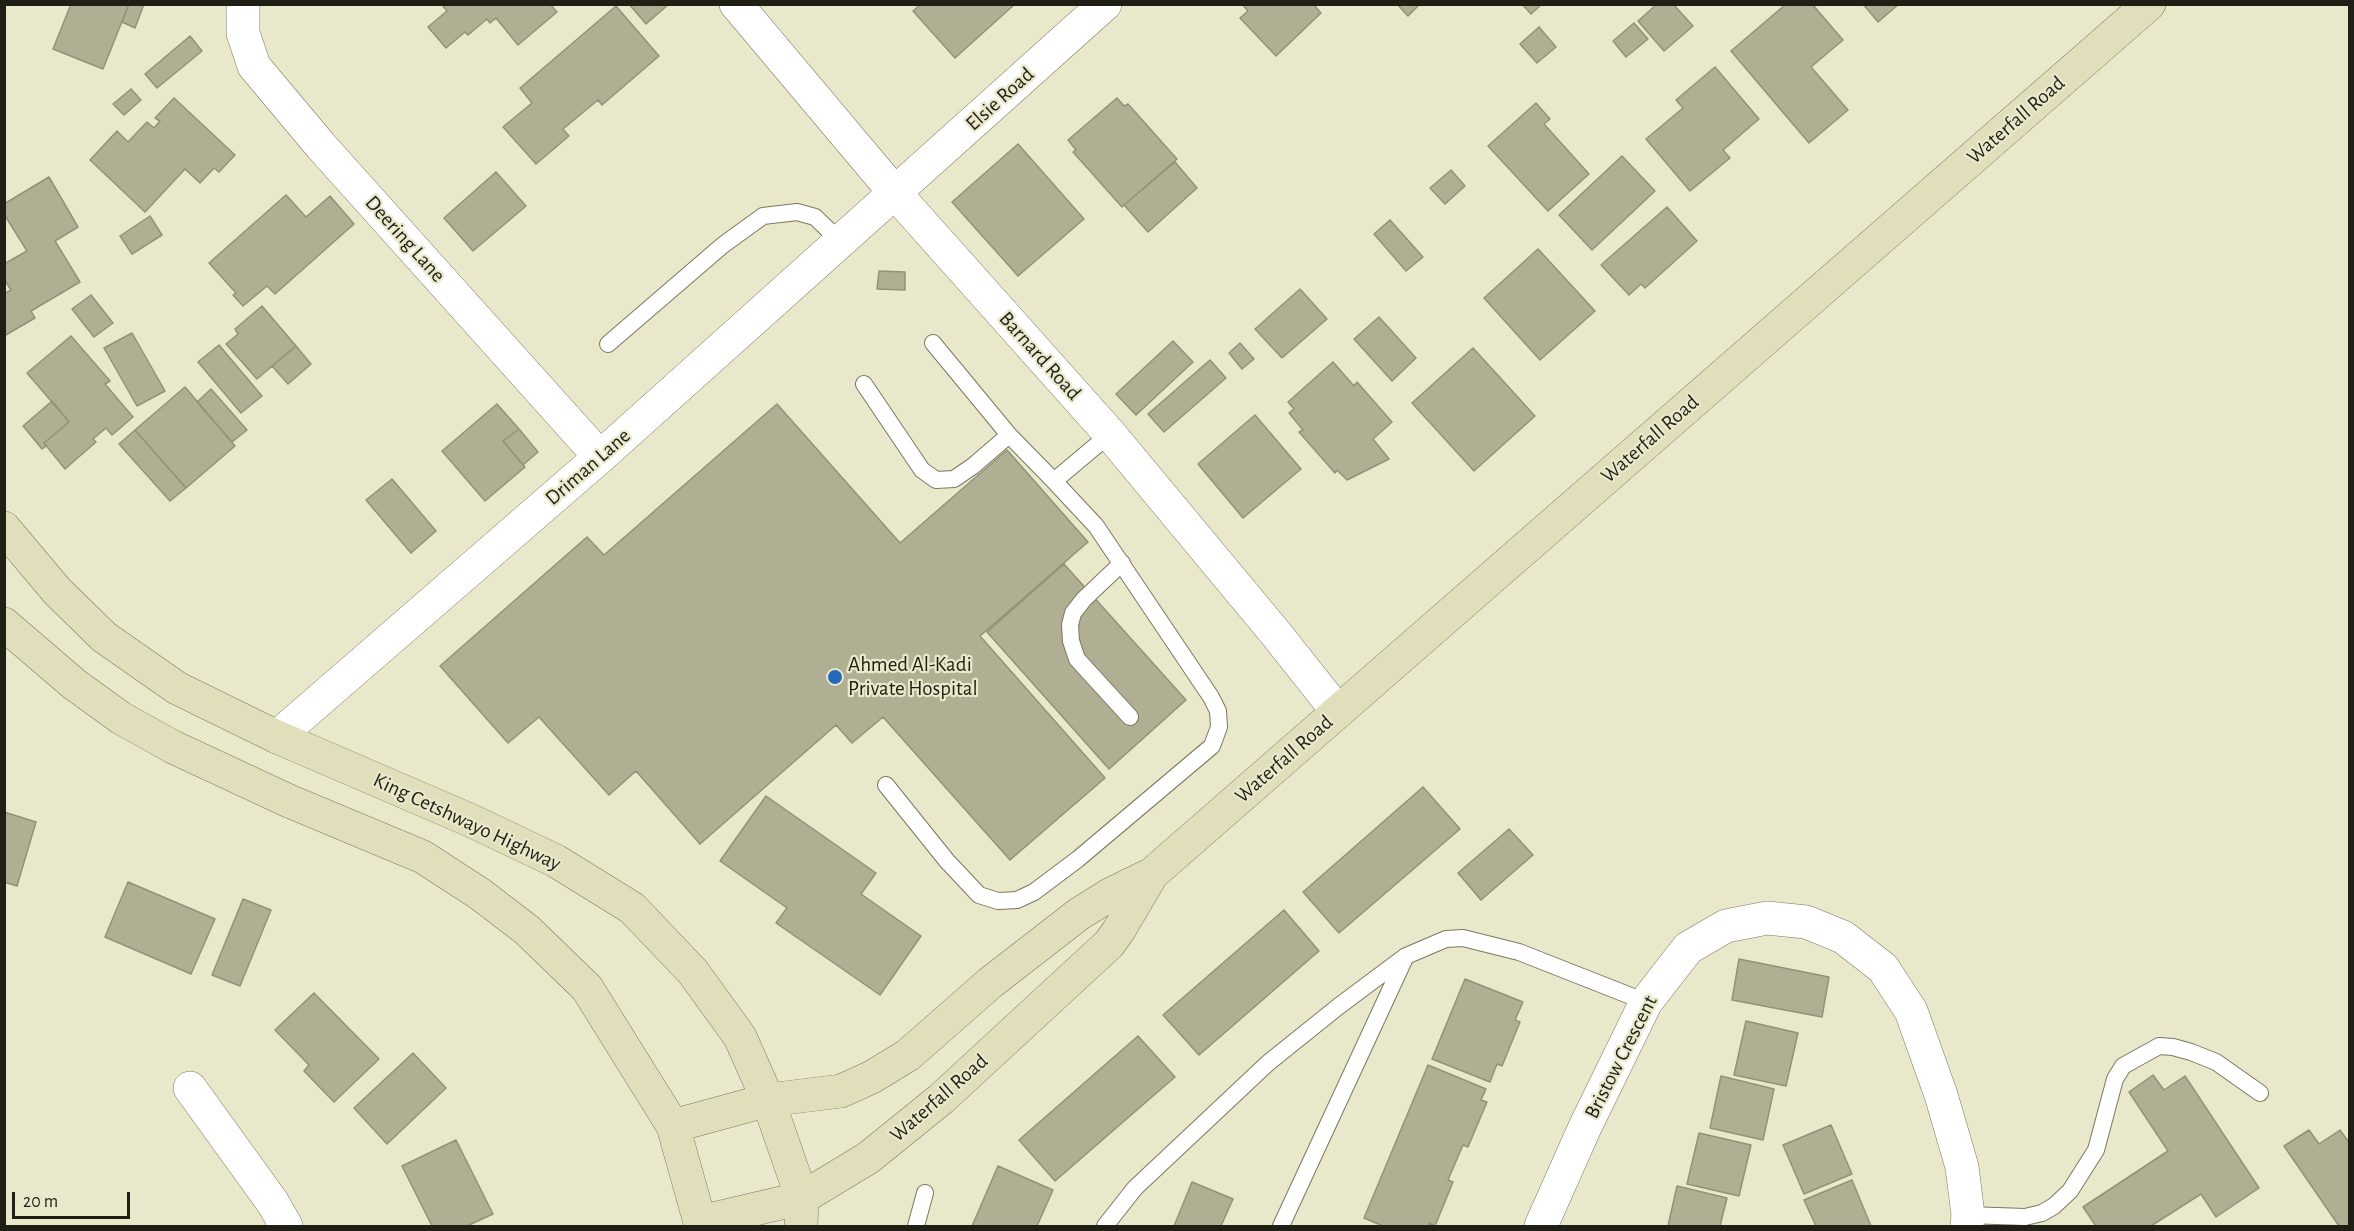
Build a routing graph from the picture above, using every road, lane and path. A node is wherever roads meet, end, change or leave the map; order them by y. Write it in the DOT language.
graph roads {
  1 [pos="243,4"];
  2 [pos="736,4"];
  3 [pos="1105,4"];
  4 [pos="2149,4"];
  5 [pos="895,193"];
  6 [pos="841,242"];
  7 [pos="933,343"];
  8 [pos="608,344"];
  9 [pos="864,384"];
  10 [pos="1110,434"];
  11 [pos="1009,435"];
  12 [pos="600,457"];
  13 [pos="1054,481"];
  14 [pos="4,528"];
  15 [pos="1122,563"];
  16 [pos="4,624"];
  17 [pos="1338,712"];
  18 [pos="1130,717"];
  19 [pos="277,737"];
  20 [pos="886,785"];
  21 [pos="1152,874"];
  22 [pos="1406,956"];
  23 [pos="1646,1002"];
  24 [pos="190,1088"];
  25 [pos="2260,1093"];
  26 [pos="768,1100"];
  27 [pos="673,1126"];
  28 [pos="925,1194"];
  29 [pos="802,1212"];
  30 [pos="1968,1221"];
  31 [pos="696,1225"];
  32 [pos="286,1227"];
  33 [pos="916,1227"];
  34 [pos="1105,1227"];
  35 [pos="1281,1227"];
  36 [pos="1541,1227"];
  1 -- 12 [label="street, Deering Lane"];
  2 -- 5 [label="street, Barnard Road"];
  3 -- 5 [label="street, Elsie Road"];
  4 -- 17 [label="street, Waterfall Road"];
  5 -- 6 [label="street, Driman Lane"];
  5 -- 10 [label="street, Barnard Road"];
  6 -- 8 [label="lane"];
  6 -- 12 [label="street, Driman Lane"];
  7 -- 11 [label="lane"];
  9 -- 11 [label="lane"];
  10 -- 13 [label="lane"];
  10 -- 17 [label="street, Barnard Road"];
  11 -- 13 [label="lane"];
  12 -- 19 [label="street, Driman Lane"];
  13 -- 15 [label="lane"];
  14 -- 19 [label="street, King Cetshwayo Highway"];
  15 -- 18 [label="lane"];
  15 -- 20 [label="lane"];
  16 -- 27 [label="street"];
  17 -- 21 [label="street, Waterfall Road"];
  19 -- 26 [label="street, King Cetshwayo Highway"];
  21 -- 26 [label="street, Waterfall Road"];
  21 -- 29 [label="street, Waterfall Road"];
  22 -- 23 [label="lane"];
  22 -- 34 [label="lane"];
  22 -- 35 [label="lane"];
  23 -- 30 [label="street, Bristow Crescent"];
  23 -- 36 [label="street, Bristow Crescent"];
  24 -- 32 [label="street"];
  25 -- 30 [label="lane"];
  26 -- 27 [label="street, Waterfall Road"];
  26 -- 29 [label="street, King Cetshwayo Highway"];
  27 -- 31 [label="street"];
  28 -- 33 [label="lane"];
  29 -- 31 [label="street, Waterfall Road"];
}
